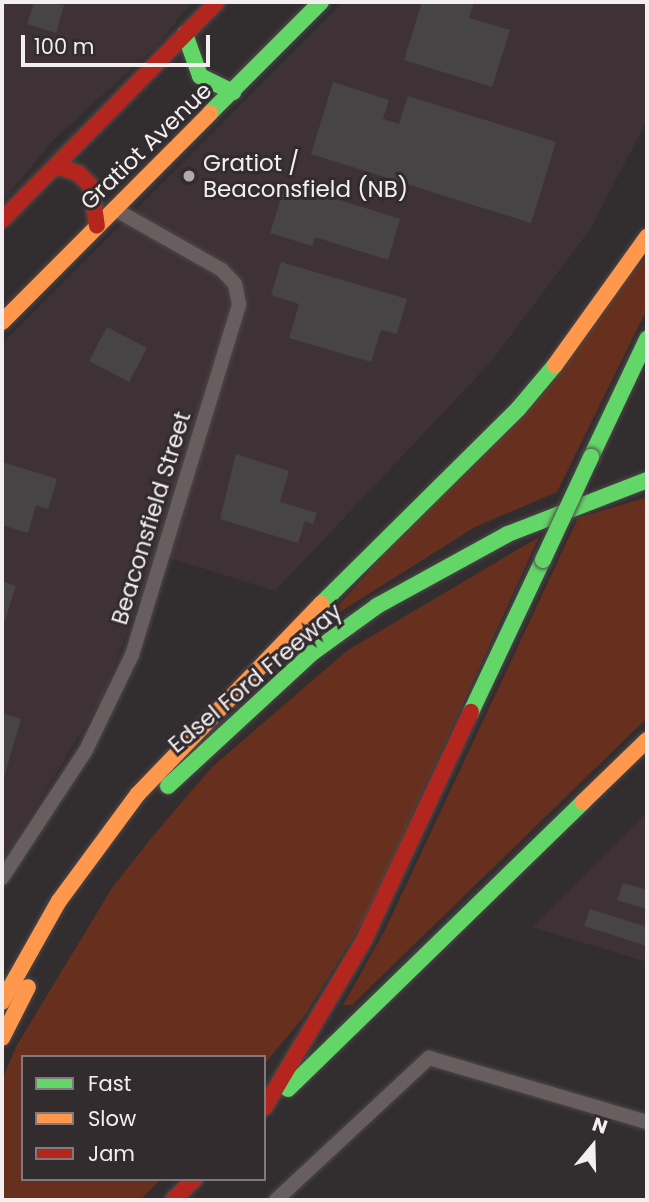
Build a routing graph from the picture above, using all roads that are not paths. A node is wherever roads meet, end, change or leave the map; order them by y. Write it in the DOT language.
graph roads {
  1 [pos="217,2"];
  2 [pos="321,2"];
  3 [pos="185,34"];
  4 [pos="233,92"];
  5 [pos="56,166"];
  6 [pos="114,209"];
  7 [pos="2,220"];
  8 [pos="97,226"];
  9 [pos="647,237"];
  10 [pos="2,322"];
  11 [pos="647,339"];
  12 [pos="647,480"];
  13 [pos="647,740"];
  14 [pos="2,878"];
  15 [pos="2,1002"];
  16 [pos="2,1038"];
  17 [pos="266,1107"];
  18 [pos="266,1108"];
  19 [pos="647,1122"];
  20 [pos="193,1181"];
  21 [pos="173,1200"];
  22 [pos="276,1200"];
  1 -- 3 [label="main road"];
  2 -- 4 [label="main road, Gratiot Avenue"];
  3 -- 4 [label="main road"];
  3 -- 5 [label="main road"];
  4 -- 6 [label="main road, Gratiot Avenue"];
  5 -- 7 [label="main road"];
  5 -- 8 [label="main road"];
  6 -- 8 [label="main road, Gratiot Avenue"];
  6 -- 14 [label="street, Beaconsfield Street"];
  8 -- 10 [label="main road, Gratiot Avenue"];
  9 -- 15 [label="main road"];
  11 -- 17 [label="main road, bridge"];
  12 -- 16 [label="main road, Edsel Ford Freeway"];
  13 -- 18 [label="main road"];
  19 -- 22 [label="street"];
  20 -- 21 [label="main road"];
}
